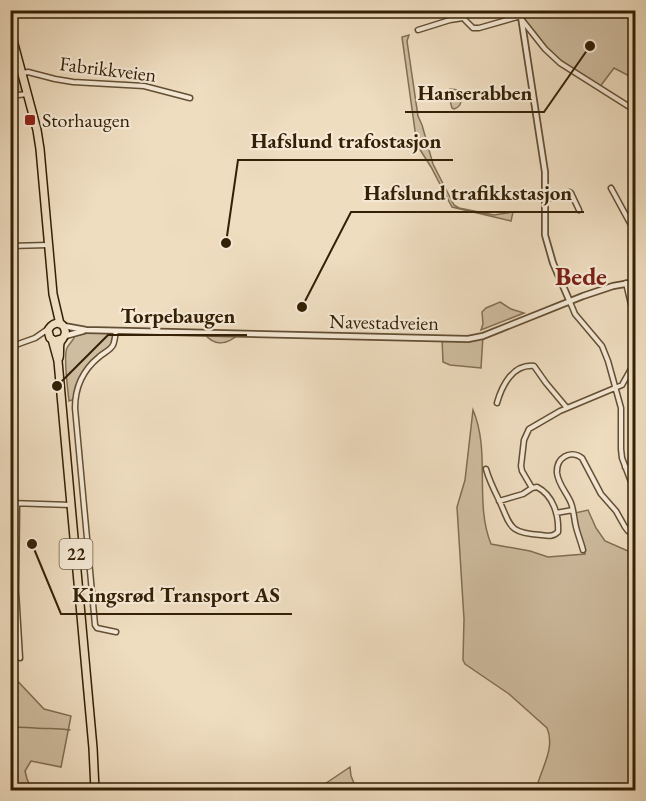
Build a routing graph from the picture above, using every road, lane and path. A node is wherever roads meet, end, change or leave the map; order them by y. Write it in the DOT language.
graph roads {
  1 [pos="461,10"];
  2 [pos="521,15"];
  3 [pos="464,18"];
  4 [pos="10,29"];
  5 [pos="418,30"];
  6 [pos="22,73"];
  7 [pos="28,94"];
  8 [pos="10,96"];
  9 [pos="190,98"];
  10 [pos="636,111"];
  11 [pos="611,188"];
  12 [pos="545,200"];
  13 [pos="579,210"];
  14 [pos="636,234"];
  15 [pos="48,244"];
  16 [pos="10,246"];
  17 [pos="636,282"];
  18 [pos="626,283"];
  19 [pos="53,294"];
  20 [pos="570,302"];
  21 [pos="62,325"];
  22 [pos="636,326"];
  23 [pos="50,327"];
  24 [pos="86,330"];
  25 [pos="116,331"];
  26 [pos="35,338"];
  27 [pos="63,338"];
  28 [pos="51,339"];
  29 [pos="10,347"];
  30 [pos="636,360"];
  31 [pos="58,361"];
  32 [pos="616,388"];
  33 [pos="497,403"];
  34 [pos="567,408"];
  35 [pos="625,467"];
  36 [pos="636,468"];
  37 [pos="486,470"];
  38 [pos="532,488"];
  39 [pos="636,495"];
  40 [pos="499,501"];
  41 [pos="10,503"];
  42 [pos="16,504"];
  43 [pos="72,505"];
  44 [pos="573,510"];
  45 [pos="556,513"];
  46 [pos="636,534"];
  47 [pos="583,550"];
  48 [pos="116,632"];
  49 [pos="20,658"];
  50 [pos="95,790"];
  1 -- 3 [label="street"];
  2 -- 3 [label="street"];
  2 -- 10 [label="street"];
  2 -- 12 [label="street"];
  3 -- 5 [label="street"];
  4 -- 6 [label="highway, 22"];
  6 -- 7 [label="highway, 22"];
  6 -- 9 [label="street, Fabrikkveien"];
  7 -- 8 [label="street"];
  7 -- 15 [label="highway, 22"];
  11 -- 14 [label="street"];
  12 -- 13 [label="street"];
  12 -- 20 [label="street"];
  15 -- 16 [label="street"];
  15 -- 19 [label="highway, 22"];
  17 -- 18 [label="street, Navestadveien"];
  18 -- 20 [label="street, Navestadveien"];
  18 -- 22 [label="street"];
  19 -- 21 [label="highway, 22"];
  19 -- 23 [label="highway, 22"];
  20 -- 25 [label="street, Navestadveien"];
  20 -- 32 [label="street"];
  21 -- 23 [label="highway"];
  21 -- 24 [label="street, Navestadveien"];
  21 -- 27 [label="highway, 22"];
  23 -- 26 [label="street"];
  23 -- 28 [label="highway, 22"];
  24 -- 25 [label="street, Navestadveien"];
  24 -- 27 [label="street, Navestadveien"];
  25 -- 48 [label="street"];
  26 -- 28 [label="street"];
  26 -- 29 [label="street"];
  27 -- 28 [label="highway"];
  27 -- 31 [label="highway, 22"];
  28 -- 31 [label="highway, 22"];
  30 -- 32 [label="street"];
  31 -- 43 [label="highway, 22"];
  32 -- 34 [label="street"];
  32 -- 35 [label="street"];
  33 -- 34 [label="street"];
  34 -- 38 [label="street"];
  35 -- 36 [label="street"];
  35 -- 39 [label="street"];
  37 -- 40 [label="street"];
  38 -- 40 [label="street"];
  38 -- 45 [label="street"];
  40 -- 45 [label="street"];
  41 -- 42 [label="street"];
  42 -- 43 [label="street"];
  42 -- 49 [label="street"];
  43 -- 50 [label="highway, 22"];
  44 -- 45 [label="street"];
  44 -- 46 [label="street"];
  44 -- 47 [label="street"];
}
